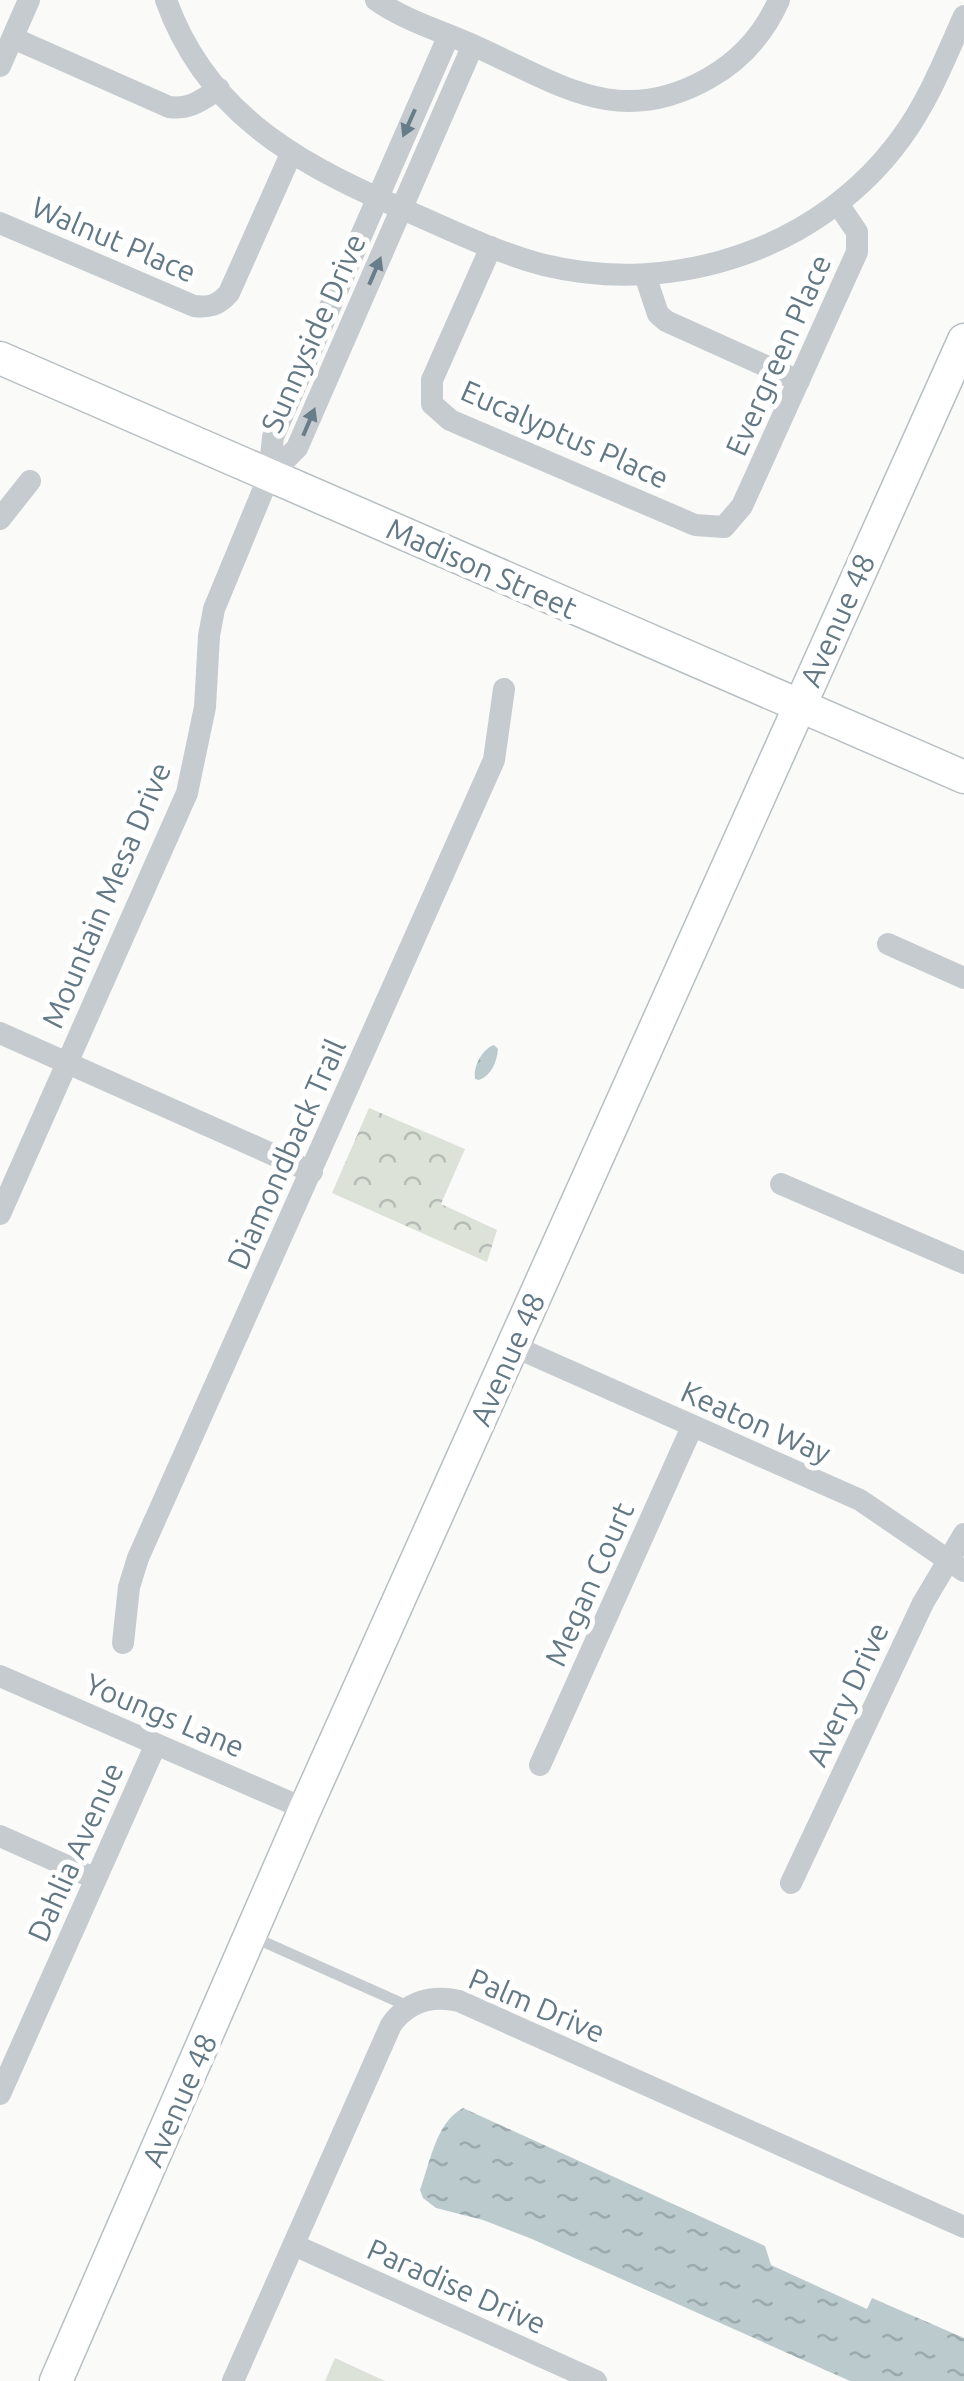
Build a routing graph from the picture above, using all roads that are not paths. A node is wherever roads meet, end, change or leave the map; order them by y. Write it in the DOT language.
graph roads {
  1 [pos="30,0"];
  2 [pos="166,0"];
  3 [pos="376,0"];
  4 [pos="778,0"];
  5 [pos="962,26"];
  6 [pos="450,34"];
  7 [pos="13,38"];
  8 [pos="473,45"];
  9 [pos="0,66"];
  10 [pos="218,89"];
  11 [pos="290,154"];
  12 [pos="377,198"];
  13 [pos="838,204"];
  14 [pos="401,208"];
  15 [pos="0,224"];
  16 [pos="491,247"];
  17 [pos="645,275"];
  18 [pos="964,340"];
  19 [pos="0,358"];
  20 [pos="300,375"];
  21 [pos="799,381"];
  22 [pos="324,386"];
  23 [pos="270,476"];
  24 [pos="30,481"];
  25 [pos="0,519"];
  26 [pos="724,527"];
  27 [pos="504,689"];
  28 [pos="798,704"];
  29 [pos="964,777"];
  30 [pos="888,944"];
  31 [pos="964,978"];
  32 [pos="0,1034"];
  33 [pos="67,1063"];
  34 [pos="312,1172"];
  35 [pos="781,1184"];
  36 [pos="0,1214"];
  37 [pos="964,1263"];
  38 [pos="513,1346"];
  39 [pos="692,1427"];
  40 [pos="964,1534"];
  41 [pos="957,1564"];
  42 [pos="123,1643"];
  43 [pos="0,1676"];
  44 [pos="156,1744"];
  45 [pos="540,1765"];
  46 [pos="305,1809"];
  47 [pos="0,1836"];
  48 [pos="96,1879"];
  49 [pos="791,1883"];
  50 [pos="250,1936"];
  51 [pos="410,2006"];
  52 [pos="0,2094"];
  53 [pos="964,2227"];
  54 [pos="294,2245"];
  55 [pos="56,2381"];
  56 [pos="233,2381"];
  57 [pos="596,2381"];
  1 -- 7 [label="street"];
  2 -- 10 [label="street"];
  3 -- 6 [label="street"];
  4 -- 8 [label="street"];
  5 -- 13 [label="street"];
  6 -- 8 [label="street"];
  6 -- 12 [label="street, Sunnyside Drive, one-way"];
  7 -- 9 [label="street"];
  7 -- 10 [label="street"];
  8 -- 14 [label="street, Sunnyside Drive"];
  10 -- 11 [label="street"];
  11 -- 12 [label="street"];
  11 -- 15 [label="street, Walnut Place"];
  12 -- 14 [label="street"];
  12 -- 20 [label="street, Sunnyside Drive"];
  13 -- 17 [label="street"];
  13 -- 21 [label="street, Evergreen Place"];
  14 -- 16 [label="street"];
  22 -- 14 [label="street, Sunnyside Drive, one-way"];
  16 -- 17 [label="street"];
  16 -- 26 [label="street, Eucalyptus Place"];
  17 -- 21 [label="street"];
  18 -- 28 [label="main road, Avenue 48"];
  19 -- 23 [label="main road, Madison Street"];
  20 -- 22 [label="lane"];
  20 -- 23 [label="street, Sunnyside Drive"];
  21 -- 26 [label="street, Evergreen Place"];
  23 -- 22 [label="street, Sunnyside Drive, one-way"];
  23 -- 28 [label="main road, Madison Street"];
  23 -- 33 [label="street, Mountain Mesa Drive"];
  24 -- 25 [label="street"];
  27 -- 34 [label="street, Diamondback Trail"];
  28 -- 29 [label="main road, Madison Street"];
  28 -- 38 [label="main road, Avenue 48"];
  30 -- 31 [label="street"];
  32 -- 33 [label="street"];
  33 -- 34 [label="street"];
  33 -- 36 [label="street, Mountain Mesa Drive"];
  34 -- 42 [label="street, Diamondback Trail"];
  35 -- 37 [label="street"];
  38 -- 39 [label="street, Keaton Way"];
  38 -- 46 [label="main road, Avenue 48"];
  39 -- 41 [label="street, Keaton Way"];
  39 -- 45 [label="street, Megan Court"];
  40 -- 41 [label="street, Avery Drive"];
  41 -- 49 [label="street, Avery Drive"];
  43 -- 44 [label="street, Youngs Lane"];
  44 -- 46 [label="street, Youngs Lane"];
  44 -- 48 [label="street, Dahlia Avenue"];
  46 -- 50 [label="main road, Avenue 48"];
  47 -- 48 [label="street"];
  48 -- 52 [label="street, Dahlia Avenue"];
  50 -- 51 [label="lane"];
  50 -- 55 [label="main road, Avenue 48"];
  51 -- 53 [label="street, Palm Drive"];
  51 -- 54 [label="street"];
  54 -- 56 [label="street"];
  54 -- 57 [label="street, Paradise Drive"];
}
